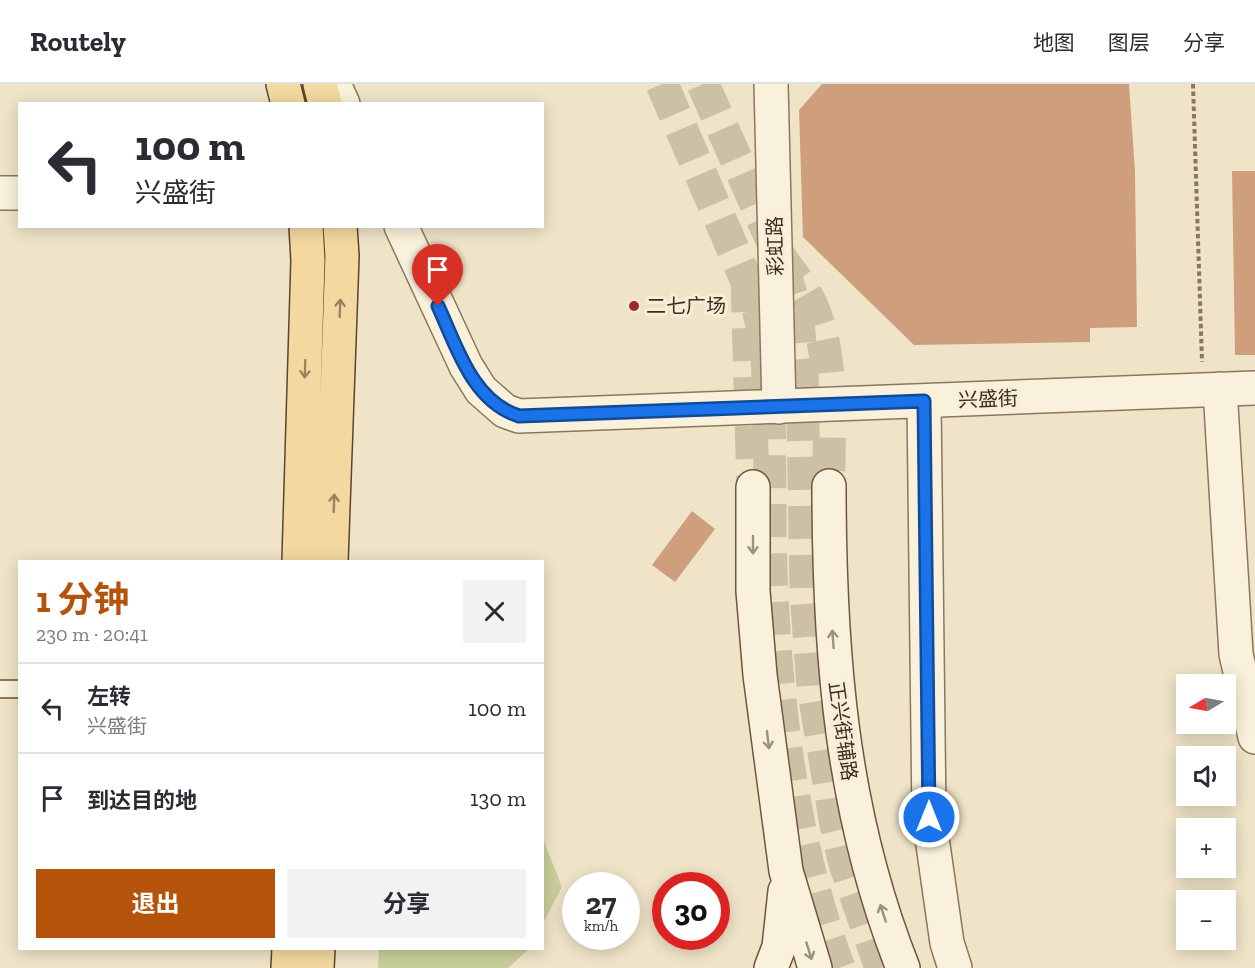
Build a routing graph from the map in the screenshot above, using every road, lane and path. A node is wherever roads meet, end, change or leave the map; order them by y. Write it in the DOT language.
graph roads {
  1 [pos="283,84"];
  2 [pos="320,84"];
  3 [pos="334,84"];
  4 [pos="771,84"];
  5 [pos="1194,84"];
  6 [pos="288,102"];
  7 [pos="324,102"];
  8 [pos="342,102"];
  9 [pos="18,193"];
  10 [pos="0,194"];
  11 [pos="306,228"];
  12 [pos="340,228"];
  13 [pos="401,228"];
  14 [pos="1255,388"];
  15 [pos="1211,389"];
  16 [pos="924,401"];
  17 [pos="779,407"];
  18 [pos="829,486"];
  19 [pos="753,487"];
  20 [pos="299,560"];
  21 [pos="332,560"];
  22 [pos="0,689"];
  23 [pos="18,689"];
  24 [pos="1255,737"];
  25 [pos="786,872"];
  26 [pos="289,950"];
  27 [pos="318,950"];
  28 [pos="288,968"];
  29 [pos="317,968"];
  30 [pos="771,968"];
  31 [pos="815,968"];
  32 [pos="903,968"];
  33 [pos="955,968"];
  1 -- 6 [label="main road"];
  2 -- 7 [label="main road"];
  3 -- 8 [label="street"];
  4 -- 17 [label="street, 彩虹路"];
  5 -- 15 [label="path"];
  9 -- 10 [label="street"];
  11 -- 20 [label="main road, one-way"];
  21 -- 12 [label="main road, one-way"];
  13 -- 17 [label="street, 兴盛街"];
  14 -- 15 [label="street, 兴盛街"];
  15 -- 16 [label="street, 兴盛街"];
  15 -- 24 [label="street"];
  16 -- 17 [label="street, 兴盛街"];
  16 -- 33 [label="street"];
  32 -- 18 [label="street, 正兴街辅路, one-way"];
  19 -- 25 [label="street, one-way"];
  22 -- 23 [label="lane"];
  25 -- 30 [label="street"];
  25 -- 31 [label="street, one-way"];
  26 -- 28 [label="main road"];
  27 -- 29 [label="main road"];
}
